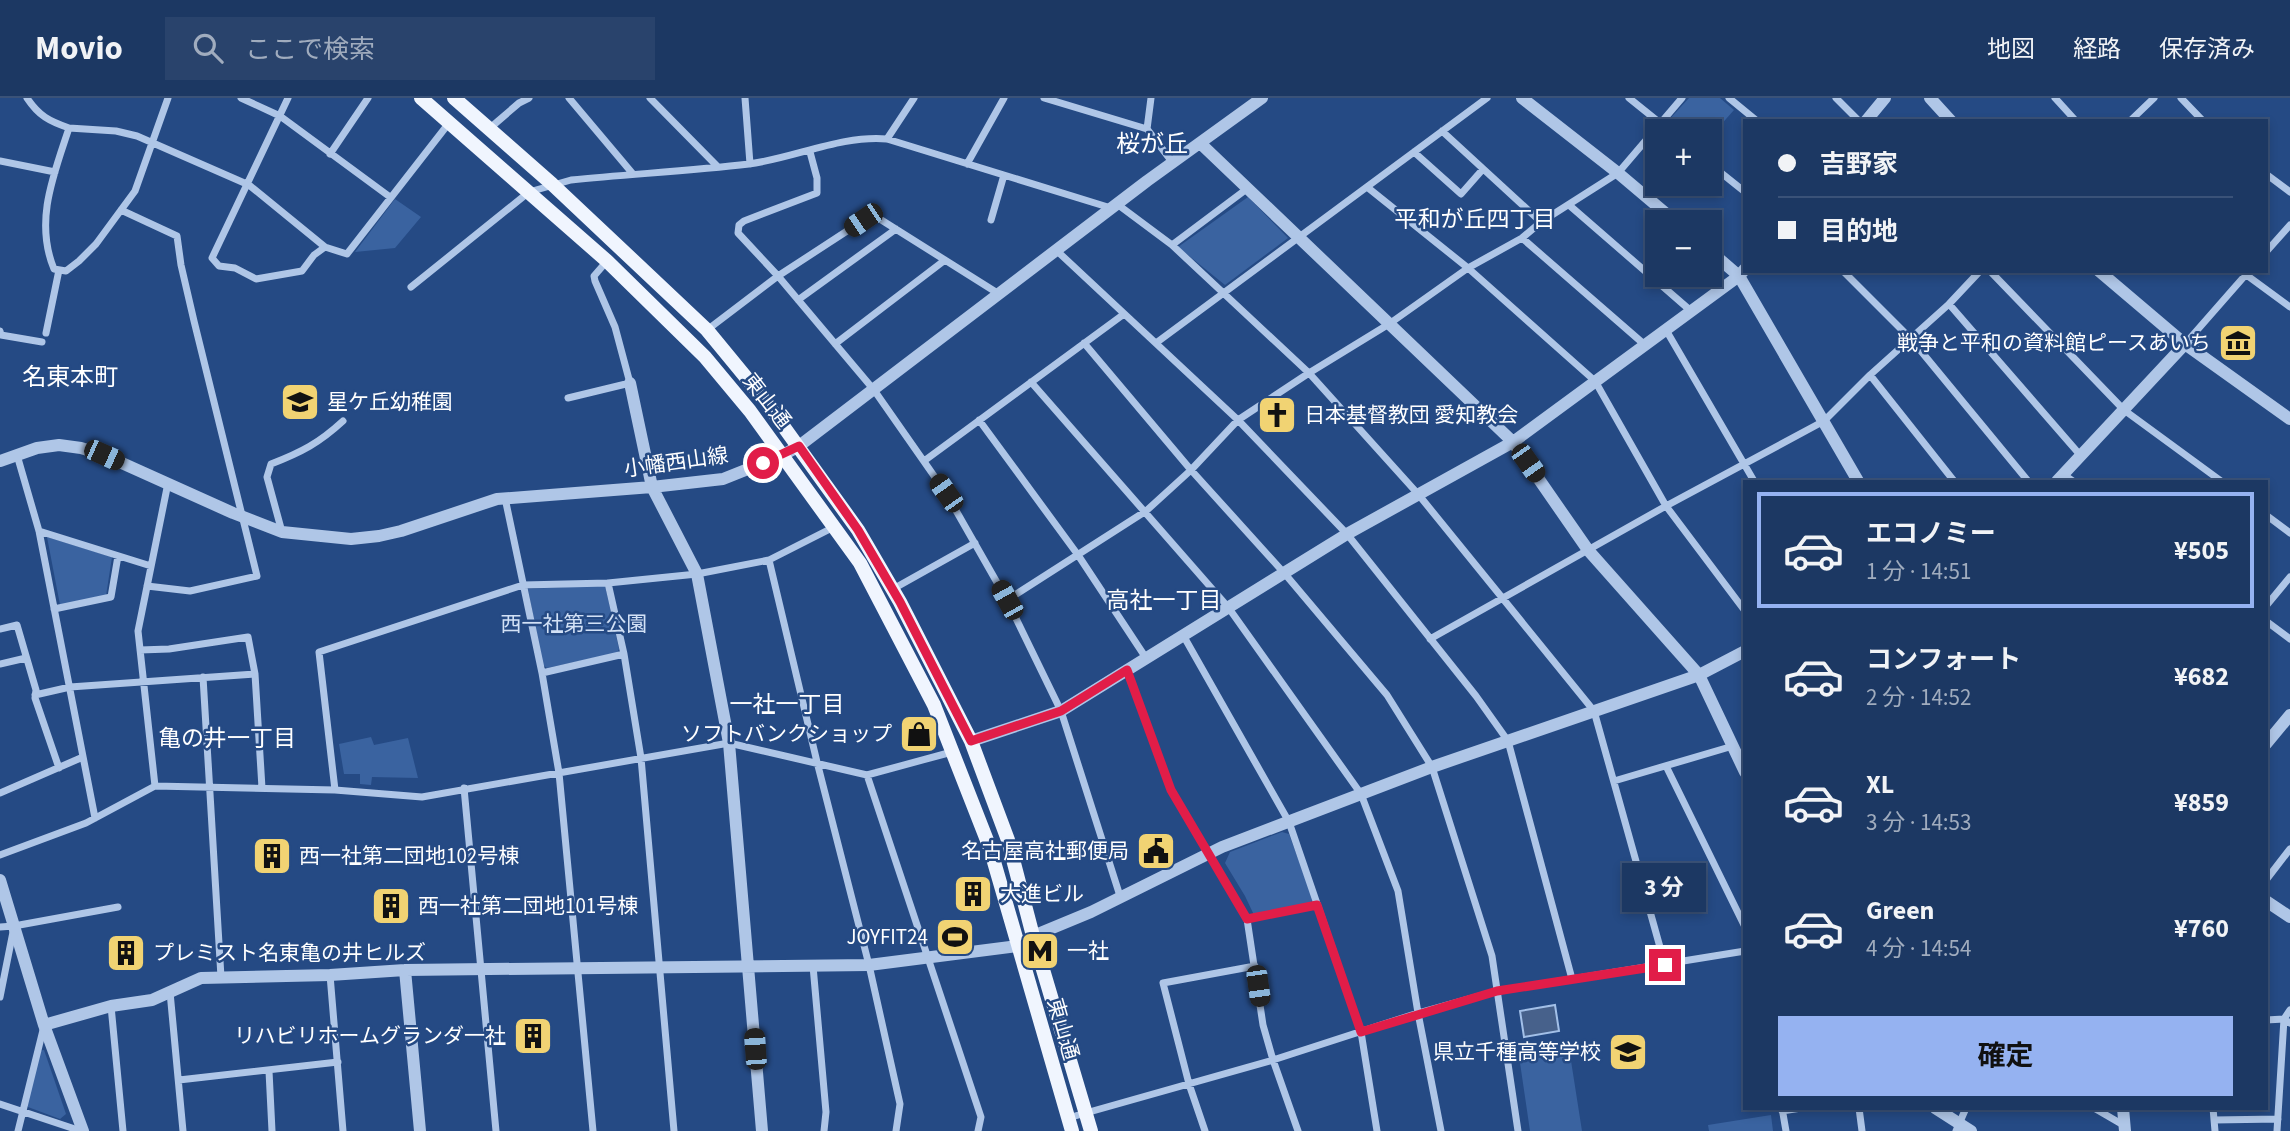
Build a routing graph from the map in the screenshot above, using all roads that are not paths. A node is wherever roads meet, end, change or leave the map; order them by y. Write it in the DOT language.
graph roads {
  1 [pos="27,98"];
  2 [pos="168,98"];
  3 [pos="240,98"];
  4 [pos="288,98"];
  5 [pos="368,98"];
  6 [pos="421,98"];
  7 [pos="454,98"];
  8 [pos="529,98"];
  9 [pos="569,98"];
  10 [pos="650,98"];
  11 [pos="745,98"];
  12 [pos="914,98"];
  13 [pos="1004,98"];
  14 [pos="1044,98"];
  15 [pos="1151,98"];
  16 [pos="1262,98"];
  17 [pos="1487,98"];
  18 [pos="1522,98"];
  19 [pos="1629,98"];
  20 [pos="1682,98"];
  21 [pos="1728,98"];
  22 [pos="1836,98"];
  23 [pos="1885,98"];
  24 [pos="1930,98"];
  25 [pos="2055,98"];
  26 [pos="2154,98"];
  27 [pos="2181,98"];
  28 [pos="280,116"];
  29 [pos="1655,119"];
  30 [pos="1664,119"];
  31 [pos="1754,119"];
  32 [pos="1857,119"];
  33 [pos="1868,119"];
  34 [pos="1949,119"];
  35 [pos="2074,119"];
  36 [pos="2132,119"];
  37 [pos="2201,119"];
  38 [pos="449,123"];
  39 [pos="69,128"];
  40 [pos="489,129"];
  41 [pos="1147,129"];
  42 [pos="1442,131"];
  43 [pos="887,139"];
  44 [pos="1645,141"];
  45 [pos="1200,143"];
  46 [pos="152,144"];
  47 [pos="810,152"];
  48 [pos="1414,152"];
  49 [pos="330,154"];
  50 [pos="0,161"];
  51 [pos="967,163"];
  52 [pos="1172,163"];
  53 [pos="750,164"];
  54 [pos="717,166"];
  55 [pos="1483,169"];
  56 [pos="55,172"];
  57 [pos="1618,173"];
  58 [pos="633,174"];
  59 [pos="1004,174"];
  60 [pos="1722,174"];
  61 [pos="2268,176"];
  62 [pos="552,184"];
  63 [pos="249,185"];
  64 [pos="1367,187"];
  65 [pos="1248,188"];
  66 [pos="1743,190"];
  67 [pos="529,192"];
  68 [pos="2290,192"];
  69 [pos="390,197"];
  70 [pos="1569,205"];
  71 [pos="1115,206"];
  72 [pos="121,210"];
  73 [pos="1662,210"];
  74 [pos="991,220"];
  75 [pos="1541,222"];
  76 [pos="2290,225"];
  77 [pos="896,229"];
  78 [pos="1299,237"];
  79 [pos="1522,238"];
  80 [pos="1172,245"];
  81 [pos="325,247"];
  82 [pos="1056,250"];
  83 [pos="2268,250"];
  84 [pos="1722,259"];
  85 [pos="945,260"];
  86 [pos="607,261"];
  87 [pos="1468,268"];
  88 [pos="59,270"];
  89 [pos="1742,273"];
  90 [pos="1845,273"];
  91 [pos="1975,273"];
  92 [pos="1992,273"];
  93 [pos="2101,273"];
  94 [pos="2244,273"];
  95 [pos="2246,273"];
  96 [pos="778,276"];
  97 [pos="411,287"];
  98 [pos="1224,293"];
  99 [pos="999,294"];
  100 [pos="798,300"];
  101 [pos="1950,304"];
  102 [pos="2290,307"];
  103 [pos="1692,311"];
  104 [pos="1124,314"];
  105 [pos="1389,324"];
  106 [pos="707,330"];
  107 [pos="1666,330"];
  108 [pos="0,331"];
  109 [pos="46,333"];
  110 [pos="1911,340"];
  111 [pos="42,342"];
  112 [pos="1084,343"];
  113 [pos="1156,343"];
  114 [pos="835,344"];
  115 [pos="2185,344"];
  116 [pos="1645,345"];
  117 [pos="1309,373"];
  118 [pos="1871,375"];
  119 [pos="1595,381"];
  120 [pos="1031,382"];
  121 [pos="630,383"];
  122 [pos="874,390"];
  123 [pos="568,398"];
  124 [pos="2124,410"];
  125 [pos="2290,419"];
  126 [pos="979,420"];
  127 [pos="1238,420"];
  128 [pos="343,421"];
  129 [pos="1824,421"];
  130 [pos="1513,442"];
  131 [pos="799,446"];
  132 [pos="17,455"];
  133 [pos="783,455"];
  134 [pos="2081,456"];
  135 [pos="0,461"];
  136 [pos="924,461"];
  137 [pos="1744,465"];
  138 [pos="1191,470"];
  139 [pos="2064,479"];
  140 [pos="1753,480"];
  141 [pos="1857,480"];
  142 [pos="1953,480"];
  143 [pos="2027,480"];
  144 [pos="2220,480"];
  145 [pos="168,483"];
  146 [pos="652,487"];
  147 [pos="1418,494"];
  148 [pos="505,498"];
  149 [pos="1666,506"];
  150 [pos="1146,511"];
  151 [pos="241,516"];
  152 [pos="2268,516"];
  153 [pos="835,527"];
  154 [pos="39,531"];
  155 [pos="282,532"];
  156 [pos="2290,533"];
  157 [pos="1347,534"];
  158 [pos="975,543"];
  159 [pos="1588,551"];
  160 [pos="1077,555"];
  161 [pos="118,556"];
  162 [pos="769,560"];
  163 [pos="151,566"];
  164 [pos="697,574"];
  165 [pos="1285,574"];
  166 [pos="2290,577"];
  167 [pos="608,583"];
  168 [pos="523,585"];
  169 [pos="147,586"];
  170 [pos="892,589"];
  171 [pos="1503,598"];
  172 [pos="1007,600"];
  173 [pos="2268,604"];
  174 [pos="1228,607"];
  175 [pos="1743,608"];
  176 [pos="54,609"];
  177 [pos="2268,622"];
  178 [pos="0,629"];
  179 [pos="1183,635"];
  180 [pos="1430,639"];
  181 [pos="2290,639"];
  182 [pos="140,650"];
  183 [pos="1743,652"];
  184 [pos="624,654"];
  185 [pos="26,657"];
  186 [pos="1146,658"];
  187 [pos="0,664"];
  188 [pos="1127,670"];
  189 [pos="542,673"];
  190 [pos="255,674"];
  191 [pos="1699,675"];
  192 [pos="203,677"];
  193 [pos="143,681"];
  194 [pos="70,687"];
  195 [pos="36,695"];
  196 [pos="1594,710"];
  197 [pos="1061,711"];
  198 [pos="2290,715"];
  199 [pos="971,741"];
  200 [pos="1508,741"];
  201 [pos="2268,742"];
  202 [pos="729,743"];
  203 [pos="1733,747"];
  204 [pos="952,752"];
  205 [pos="83,757"];
  206 [pos="641,758"];
  207 [pos="817,762"];
  208 [pos="1666,766"];
  209 [pos="1433,767"];
  210 [pos="58,768"];
  211 [pos="1743,768"];
  212 [pos="559,773"];
  213 [pos="867,775"];
  214 [pos="1614,781"];
  215 [pos="155,786"];
  216 [pos="210,787"];
  217 [pos="262,788"];
  218 [pos="464,788"];
  219 [pos="335,790"];
  220 [pos="0,793"];
  221 [pos="1361,794"];
  222 [pos="95,818"];
  223 [pos="1289,822"];
  224 [pos="2290,849"];
  225 [pos="1208,854"];
  226 [pos="0,855"];
  227 [pos="2268,877"];
  228 [pos="0,880"];
  229 [pos="1120,896"];
  230 [pos="2268,902"];
  231 [pos="1317,905"];
  232 [pos="118,907"];
  233 [pos="2290,917"];
  234 [pos="1247,919"];
  235 [pos="1743,923"];
  236 [pos="14,926"];
  237 [pos="0,927"];
  238 [pos="1033,936"];
  239 [pos="1018,946"];
  240 [pos="1743,951"];
  241 [pos="928,957"];
  242 [pos="869,965"];
  243 [pos="1665,965"];
  244 [pos="659,966"];
  245 [pos="813,966"];
  246 [pos="1255,966"];
  247 [pos="749,967"];
  248 [pos="578,968"];
  249 [pos="481,969"];
  250 [pos="405,970"];
  251 [pos="330,975"];
  252 [pos="221,977"];
  253 [pos="1572,979"];
  254 [pos="1497,991"];
  255 [pos="170,992"];
  256 [pos="0,997"];
  257 [pos="111,1006"];
  258 [pos="2290,1010"];
  259 [pos="1418,1013"];
  260 [pos="2268,1020"];
  261 [pos="2287,1021"];
  262 [pos="44,1025"];
  263 [pos="1361,1032"];
  264 [pos="1273,1060"];
  265 [pos="338,1062"];
  266 [pos="269,1071"];
  267 [pos="179,1080"];
  268 [pos="1188,1084"];
  269 [pos="0,1104"];
  270 [pos="1782,1110"];
  271 [pos="1859,1110"];
  272 [pos="1938,1110"];
  273 [pos="1965,1110"];
  274 [pos="2097,1110"];
  275 [pos="2123,1110"];
  276 [pos="2213,1110"];
  277 [pos="24,1111"];
  278 [pos="1086,1113"];
  279 [pos="2278,1119"];
  280 [pos="2214,1120"];
  281 [pos="1070,1125"];
  282 [pos="1957,1127"];
  283 [pos="2125,1128"];
  284 [pos="18,1131"];
  285 [pos="82,1131"];
  286 [pos="123,1131"];
  287 [pos="183,1131"];
  288 [pos="272,1131"];
  289 [pos="343,1131"];
  290 [pos="421,1131"];
  291 [pos="496,1131"];
  292 [pos="593,1131"];
  293 [pos="674,1131"];
  294 [pos="762,1131"];
  295 [pos="824,1131"];
  296 [pos="896,1131"];
  297 [pos="978,1131"];
  298 [pos="1091,1131"];
  299 [pos="1205,1131"];
  300 [pos="1297,1131"];
  301 [pos="1377,1131"];
  302 [pos="1441,1131"];
  303 [pos="1518,1131"];
  304 [pos="1786,1131"];
  305 [pos="1862,1131"];
  306 [pos="1971,1131"];
  307 [pos="2215,1131"];
  308 [pos="2277,1131"];
  1 -- 39 [label="street"];
  2 -- 46 [label="street"];
  3 -- 28 [label="street"];
  4 -- 28 [label="street"];
  5 -- 49 [label="street"];
  6 -- 38 [label="main road, 東山通"];
  7 -- 40 [label="main road, 東山通"];
  8 -- 40 [label="street"];
  9 -- 58 [label="street"];
  10 -- 54 [label="street"];
  11 -- 53 [label="street"];
  12 -- 43 [label="street"];
  13 -- 51 [label="street"];
  14 -- 41 [label="street"];
  15 -- 41 [label="street"];
  16 -- 45 [label="street, 小幡西山線"];
  17 -- 42 [label="street"];
  18 -- 57 [label="street"];
  19 -- 29 [label="street"];
  20 -- 30 [label="street"];
  21 -- 31 [label="street"];
  22 -- 32 [label="street"];
  23 -- 33 [label="street"];
  24 -- 34 [label="street"];
  25 -- 35 [label="street"];
  26 -- 36 [label="street"];
  27 -- 37 [label="street"];
  28 -- 49 [label="street"];
  28 -- 63 [label="street"];
  38 -- 67 [label="main road, 東山通"];
  38 -- 69 [label="street"];
  39 -- 46 [label="street"];
  39 -- 56 [label="street"];
  40 -- 62 [label="main road, 東山通"];
  41 -- 52 [label="street"];
  42 -- 48 [label="street"];
  42 -- 55 [label="street"];
  43 -- 47 [label="street"];
  43 -- 51 [label="street"];
  44 -- 57 [label="street"];
  45 -- 52 [label="street, 小幡西山線"];
  45 -- 65 [label="street"];
  46 -- 63 [label="street"];
  46 -- 72 [label="street"];
  47 -- 53 [label="street"];
  47 -- 96 [label="street"];
  48 -- 55 [label="street"];
  48 -- 64 [label="street"];
  49 -- 69 [label="street"];
  50 -- 56 [label="street"];
  51 -- 59 [label="street"];
  52 -- 71 [label="street, 小幡西山線"];
  53 -- 54 [label="street"];
  54 -- 58 [label="street"];
  55 -- 75 [label="street"];
  56 -- 88 [label="street"];
  57 -- 70 [label="street"];
  57 -- 73 [label="street"];
  58 -- 62 [label="street"];
  59 -- 71 [label="street"];
  59 -- 74 [label="street"];
  60 -- 66 [label="street"];
  61 -- 68 [label="street"];
  62 -- 67 [label="street"];
  62 -- 106 [label="main road, 東山通"];
  63 -- 81 [label="street"];
  63 -- 81 [label="street"];
  64 -- 78 [label="street"];
  64 -- 87 [label="street"];
  65 -- 78 [label="street"];
  65 -- 80 [label="street"];
  67 -- 86 [label="main road, 東山通"];
  67 -- 97 [label="street"];
  69 -- 81 [label="street"];
  70 -- 75 [label="street"];
  70 -- 103 [label="street"];
  71 -- 80 [label="street"];
  71 -- 82 [label="street, 小幡西山線"];
  72 -- 88 [label="street"];
  72 -- 151 [label="street"];
  75 -- 79 [label="street"];
  76 -- 83 [label="street"];
  77 -- 85 [label="street"];
  77 -- 96 [label="street"];
  77 -- 100 [label="street"];
  78 -- 98 [label="street"];
  78 -- 105 [label="street"];
  79 -- 87 [label="street"];
  79 -- 116 [label="street"];
  80 -- 98 [label="street"];
  82 -- 99 [label="street, 小幡西山線"];
  82 -- 104 [label="street"];
  84 -- 89 [label="street"];
  85 -- 99 [label="street"];
  85 -- 114 [label="street"];
  86 -- 121 [label="street"];
  86 -- 133 [label="main road, 東山通"];
  87 -- 105 [label="street"];
  87 -- 119 [label="street"];
  88 -- 109 [label="street"];
  89 -- 103 [label="street"];
  89 -- 129 [label="street"];
  90 -- 110 [label="street"];
  91 -- 101 [label="street"];
  92 -- 124 [label="street"];
  93 -- 115 [label="street"];
  94 -- 115 [label="street"];
  95 -- 102 [label="street"];
  96 -- 100 [label="street"];
  96 -- 106 [label="street"];
  98 -- 113 [label="street"];
  98 -- 117 [label="street"];
  99 -- 122 [label="street, 小幡西山線"];
  100 -- 114 [label="street"];
  101 -- 110 [label="street"];
  101 -- 134 [label="street"];
  103 -- 107 [label="street"];
  104 -- 112 [label="street"];
  104 -- 113 [label="street"];
  105 -- 117 [label="street"];
  105 -- 130 [label="street"];
  106 -- 131 [label="main road, 東山通"];
  107 -- 116 [label="street"];
  107 -- 137 [label="street"];
  108 -- 111 [label="street"];
  110 -- 118 [label="street"];
  110 -- 143 [label="street"];
  112 -- 120 [label="street"];
  112 -- 138 [label="street"];
  113 -- 127 [label="street"];
  114 -- 122 [label="street"];
  115 -- 124 [label="street"];
  115 -- 125 [label="street"];
  116 -- 119 [label="street"];
  117 -- 127 [label="street"];
  117 -- 147 [label="street"];
  118 -- 129 [label="street"];
  118 -- 142 [label="street"];
  119 -- 130 [label="street"];
  119 -- 149 [label="street"];
  120 -- 126 [label="street"];
  120 -- 150 [label="street"];
  121 -- 123 [label="street"];
  121 -- 146 [label="street"];
  122 -- 131 [label="street, 小幡西山線"];
  122 -- 136 [label="street"];
  124 -- 134 [label="street"];
  124 -- 144 [label="street"];
  126 -- 136 [label="street"];
  126 -- 160 [label="street"];
  127 -- 138 [label="street"];
  127 -- 157 [label="street"];
  128 -- 155 [label="street"];
  129 -- 137 [label="street"];
  129 -- 141 [label="street"];
  130 -- 147 [label="street"];
  130 -- 159 [label="street"];
  131 -- 133 [label="street, 小幡西山線"];
  131 -- 170 [label="main road, 東山通"];
  132 -- 135 [label="street, 小幡西山線"];
  132 -- 145 [label="street, 小幡西山線"];
  132 -- 154 [label="street"];
  133 -- 146 [label="street, 小幡西山線"];
  133 -- 153 [label="main road, 東山通"];
  134 -- 139 [label="street"];
  136 -- 158 [label="street"];
  137 -- 140 [label="street"];
  137 -- 149 [label="street"];
  138 -- 150 [label="street"];
  138 -- 165 [label="street"];
  145 -- 151 [label="street, 小幡西山線"];
  145 -- 163 [label="street"];
  146 -- 148 [label="street, 小幡西山線"];
  146 -- 164 [label="street"];
  147 -- 157 [label="street"];
  147 -- 171 [label="street"];
  148 -- 155 [label="street, 小幡西山線"];
  148 -- 168 [label="street"];
  149 -- 159 [label="street"];
  149 -- 175 [label="street"];
  150 -- 160 [label="street"];
  150 -- 174 [label="street"];
  151 -- 155 [label="street, 小幡西山線"];
  151 -- 169 [label="street"];
  152 -- 156 [label="street"];
  153 -- 162 [label="street"];
  153 -- 204 [label="main road, 東山通"];
  154 -- 161 [label="street"];
  154 -- 176 [label="street"];
  157 -- 165 [label="street"];
  157 -- 180 [label="street"];
  158 -- 170 [label="street"];
  158 -- 172 [label="street"];
  159 -- 171 [label="street"];
  159 -- 191 [label="street"];
  160 -- 172 [label="street"];
  160 -- 186 [label="street"];
  161 -- 163 [label="street"];
  161 -- 176 [label="street"];
  162 -- 164 [label="street"];
  162 -- 207 [label="street"];
  163 -- 169 [label="street"];
  164 -- 167 [label="street"];
  164 -- 202 [label="street"];
  165 -- 174 [label="street"];
  165 -- 209 [label="street"];
  166 -- 173 [label="street"];
  167 -- 168 [label="street"];
  167 -- 184 [label="street"];
  168 -- 189 [label="street"];
  168 -- 219 [label="street"];
  169 -- 182 [label="street"];
  170 -- 199 [label="main road, 東山通"];
  171 -- 180 [label="street"];
  171 -- 196 [label="street"];
  172 -- 197 [label="street"];
  174 -- 179 [label="street"];
  174 -- 221 [label="street"];
  176 -- 194 [label="street"];
  177 -- 181 [label="street"];
  178 -- 185 [label="street"];
  179 -- 186 [label="street"];
  179 -- 223 [label="street"];
  180 -- 200 [label="street"];
  182 -- 190 [label="street"];
  182 -- 193 [label="street"];
  183 -- 191 [label="street"];
  184 -- 189 [label="street"];
  184 -- 206 [label="street"];
  185 -- 187 [label="street"];
  185 -- 195 [label="street"];
  186 -- 188 [label="street"];
  188 -- 197 [label="street"];
  188 -- 225 [label="street"];
  189 -- 212 [label="street"];
  190 -- 192 [label="street"];
  190 -- 217 [label="street"];
  191 -- 196 [label="street"];
  191 -- 203 [label="street"];
  192 -- 193 [label="street"];
  192 -- 216 [label="street"];
  193 -- 194 [label="street"];
  193 -- 215 [label="street"];
  194 -- 195 [label="street"];
  194 -- 205 [label="street"];
  195 -- 210 [label="street"];
  196 -- 200 [label="street"];
  196 -- 214 [label="street"];
  197 -- 199 [label="street"];
  197 -- 229 [label="street"];
  198 -- 201 [label="street"];
  199 -- 238 [label="main road, 東山通"];
  200 -- 209 [label="street"];
  200 -- 253 [label="street"];
  202 -- 206 [label="street"];
  202 -- 207 [label="street"];
  202 -- 247 [label="street"];
  203 -- 208 [label="street"];
  203 -- 211 [label="street"];
  204 -- 213 [label="street"];
  204 -- 239 [label="main road, 東山通"];
  205 -- 210 [label="street"];
  205 -- 222 [label="street"];
  206 -- 212 [label="street"];
  206 -- 244 [label="street"];
  207 -- 213 [label="street"];
  207 -- 242 [label="street"];
  208 -- 214 [label="street"];
  208 -- 235 [label="street"];
  209 -- 221 [label="street"];
  209 -- 254 [label="street"];
  210 -- 220 [label="street"];
  212 -- 218 [label="street"];
  212 -- 248 [label="street"];
  213 -- 241 [label="street"];
  214 -- 243 [label="street"];
  215 -- 216 [label="street"];
  215 -- 222 [label="street"];
  216 -- 217 [label="street"];
  216 -- 252 [label="street"];
  217 -- 219 [label="street"];
  218 -- 219 [label="street"];
  218 -- 249 [label="street"];
  221 -- 223 [label="street"];
  221 -- 259 [label="street"];
  222 -- 226 [label="street"];
  223 -- 225 [label="street"];
  223 -- 231 [label="street"];
  224 -- 227 [label="street"];
  225 -- 229 [label="street"];
  225 -- 234 [label="street"];
  228 -- 236 [label="street"];
  229 -- 238 [label="street"];
  230 -- 233 [label="street"];
  231 -- 234 [label="street"];
  231 -- 263 [label="street"];
  232 -- 236 [label="street"];
  234 -- 246 [label="street"];
  236 -- 237 [label="street"];
  236 -- 256 [label="street"];
  236 -- 262 [label="street"];
  238 -- 239 [label="street"];
  238 -- 278 [label="main road, 東山通"];
  239 -- 241 [label="street"];
  239 -- 281 [label="main road, 東山通"];
  240 -- 243 [label="street"];
  241 -- 242 [label="street"];
  241 -- 297 [label="street"];
  242 -- 245 [label="street"];
  242 -- 296 [label="street"];
  243 -- 253 [label="street"];
  244 -- 247 [label="street"];
  244 -- 248 [label="street"];
  244 -- 293 [label="street"];
  245 -- 247 [label="street"];
  245 -- 295 [label="street"];
  246 -- 264 [label="street"];
  246 -- 268 [label="street"];
  247 -- 294 [label="street"];
  248 -- 249 [label="street"];
  248 -- 292 [label="street"];
  249 -- 250 [label="street"];
  249 -- 291 [label="street"];
  250 -- 251 [label="street"];
  250 -- 290 [label="street"];
  251 -- 252 [label="street"];
  251 -- 265 [label="street"];
  252 -- 255 [label="street"];
  253 -- 254 [label="street"];
  254 -- 259 [label="street"];
  254 -- 303 [label="street"];
  255 -- 257 [label="street"];
  255 -- 267 [label="street"];
  257 -- 262 [label="street"];
  257 -- 286 [label="street"];
  258 -- 261 [label="street"];
  259 -- 263 [label="street"];
  259 -- 302 [label="street"];
  260 -- 261 [label="street"];
  261 -- 279 [label="street"];
  262 -- 277 [label="street"];
  262 -- 285 [label="street"];
  263 -- 264 [label="street"];
  263 -- 301 [label="street"];
  264 -- 268 [label="street"];
  264 -- 300 [label="street"];
  265 -- 266 [label="street"];
  265 -- 289 [label="street"];
  266 -- 267 [label="street"];
  266 -- 288 [label="street"];
  267 -- 287 [label="street"];
  268 -- 278 [label="street"];
  268 -- 299 [label="street"];
  269 -- 277 [label="street"];
  270 -- 304 [label="street"];
  271 -- 305 [label="street"];
  272 -- 282 [label="street"];
  273 -- 282 [label="street"];
  274 -- 283 [label="street"];
  275 -- 283 [label="street"];
  276 -- 280 [label="street"];
  277 -- 284 [label="street"];
  277 -- 285 [label="street"];
  278 -- 281 [label="street"];
  278 -- 298 [label="main road, 東山通"];
  279 -- 280 [label="street"];
  279 -- 308 [label="street"];
  280 -- 307 [label="street"];
  282 -- 306 [label="street"];
}
